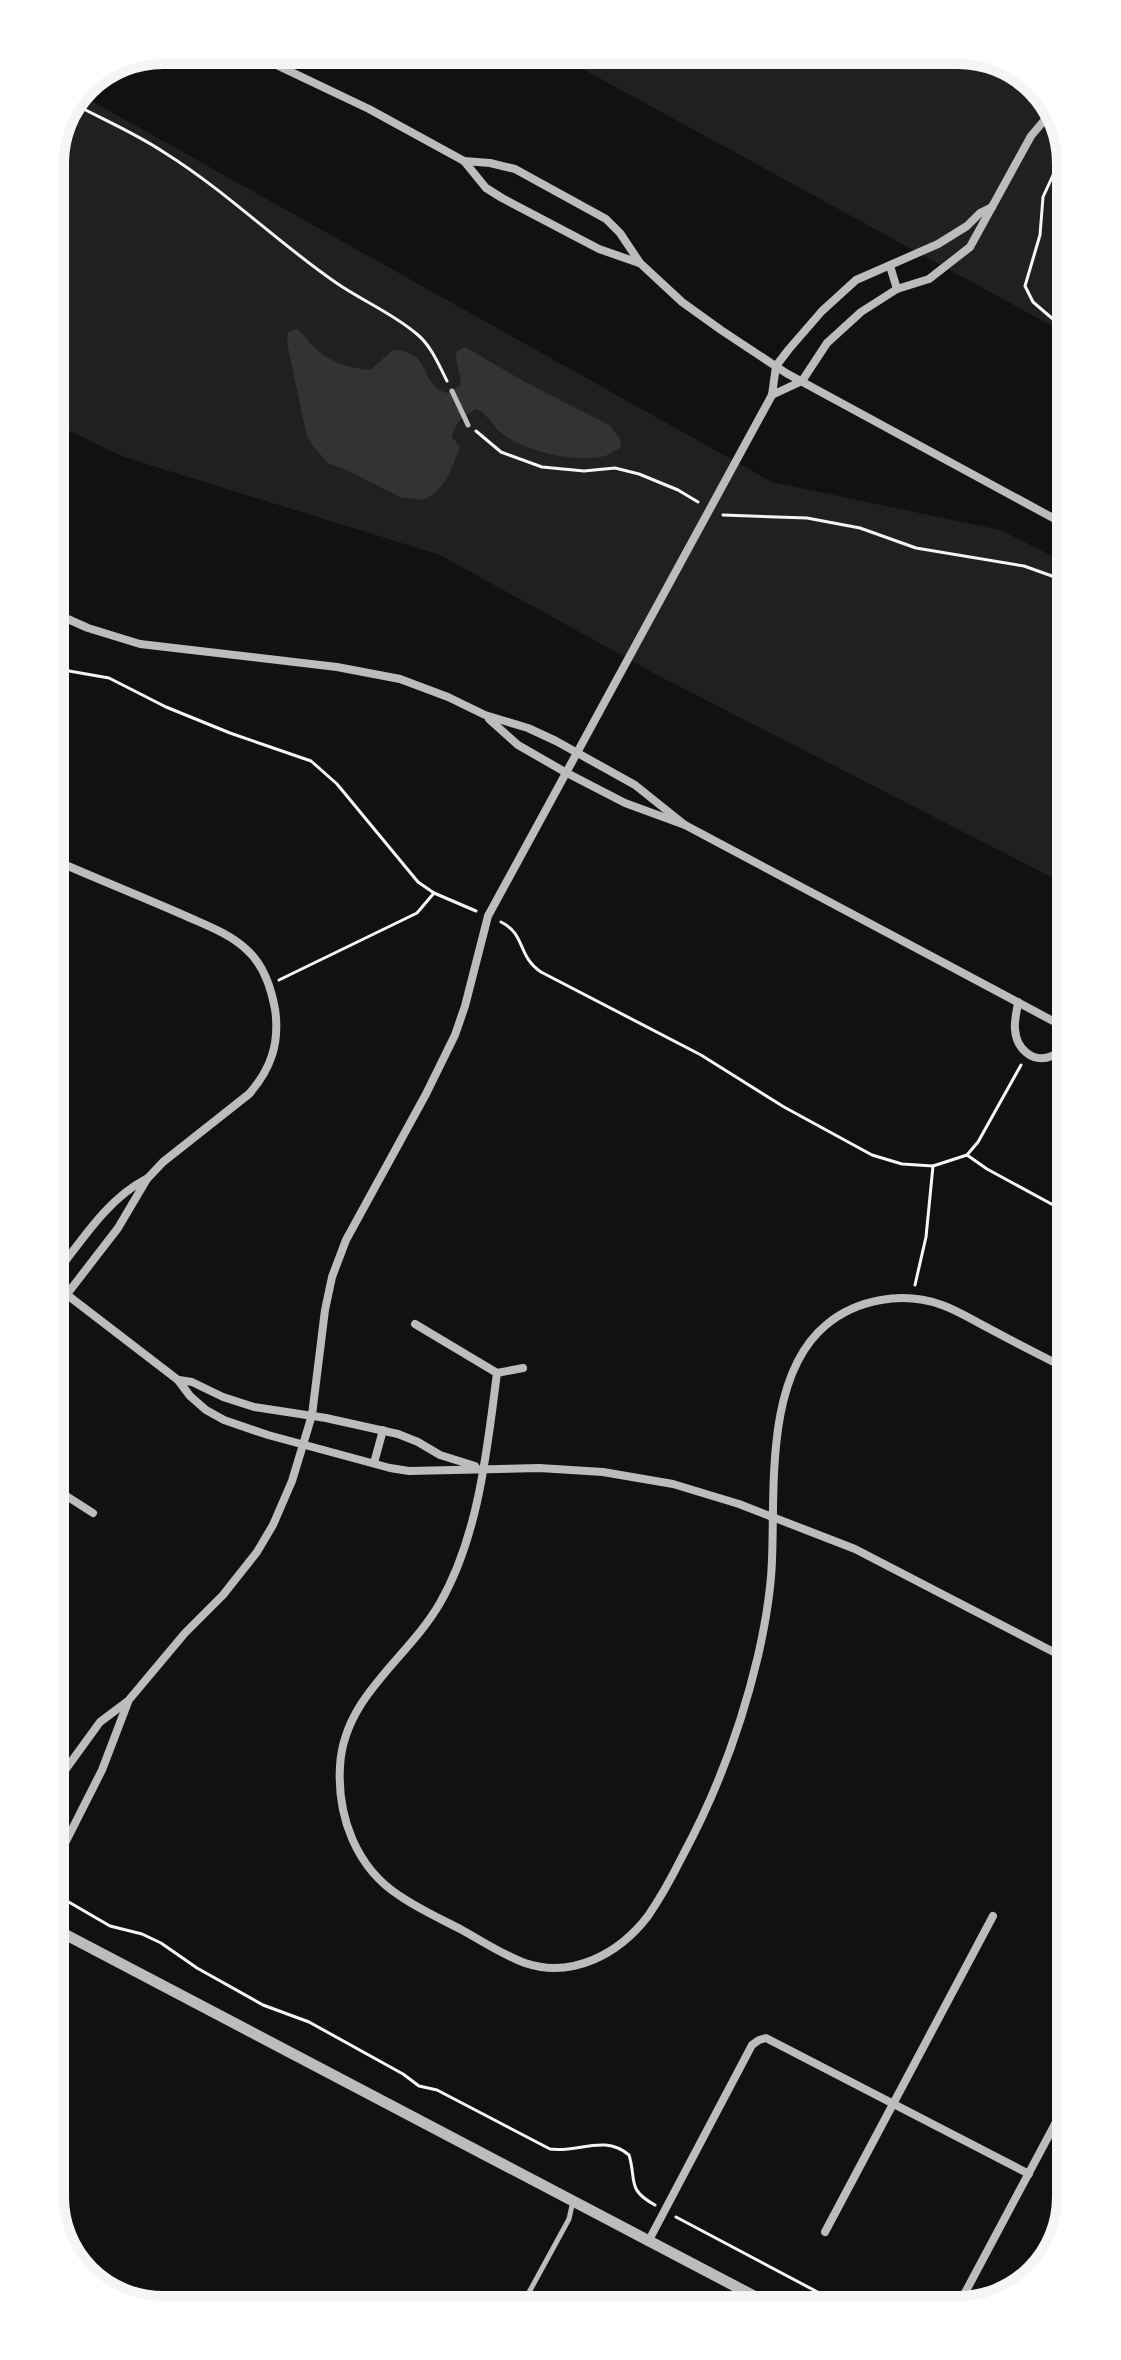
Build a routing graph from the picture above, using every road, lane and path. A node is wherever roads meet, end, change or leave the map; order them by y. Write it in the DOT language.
graph roads {
  1 [pos="274,64"];
  2 [pos="81,108"];
  3 [pos="1046,118"];
  4 [pos="464,161"];
  5 [pos="1057,166"];
  6 [pos="992,207"];
  7 [pos="640,263"];
  8 [pos="890,266"];
  9 [pos="897,289"];
  10 [pos="1057,321"];
  11 [pos="776,366"];
  12 [pos="802,381"];
  13 [pos="452,391"];
  14 [pos="772,395"];
  15 [pos="468,425"];
  16 [pos="709,509"];
  17 [pos="1057,520"];
  18 [pos="1057,578"];
  19 [pos="64,617"];
  20 [pos="64,670"];
  21 [pos="485,715"];
  22 [pos="576,752"];
  23 [pos="565,772"];
  24 [pos="685,825"];
  25 [pos="64,864"];
  26 [pos="434,893"];
  27 [pos="488,916"];
  28 [pos="269,984"];
  29 [pos="1018,1002"];
  30 [pos="1057,1023"];
  31 [pos="1057,1052"];
  32 [pos="1027,1054"];
  33 [pos="967,1155"];
  34 [pos="933,1166"];
  35 [pos="147,1179"];
  36 [pos="1057,1207"];
  37 [pos="64,1263"];
  38 [pos="64,1293"];
  39 [pos="67,1295"];
  40 [pos="64,1299"];
  41 [pos="915,1299"];
  42 [pos="415,1324"];
  43 [pos="1057,1364"];
  44 [pos="523,1368"];
  45 [pos="497,1373"];
  46 [pos="178,1380"];
  47 [pos="312,1415"];
  48 [pos="383,1430"];
  49 [pos="304,1444"];
  50 [pos="374,1463"];
  51 [pos="483,1468"];
  52 [pos="64,1494"];
  53 [pos="93,1513"];
  54 [pos="773,1516"];
  55 [pos="1057,1654"];
  56 [pos="128,1701"];
  57 [pos="64,1772"];
  58 [pos="64,1845"];
  59 [pos="64,1899"];
  60 [pos="993,1916"];
  61 [pos="64,1934"];
  62 [pos="893,2102"];
  63 [pos="1057,2121"];
  64 [pos="1029,2174"];
  65 [pos="573,2200"];
  66 [pos="666,2211"];
  67 [pos="825,2232"];
  68 [pos="648,2242"];
  69 [pos="527,2296"];
  70 [pos="753,2296"];
  71 [pos="825,2296"];
  72 [pos="964,2296"];
  1 -- 4 [label="street"];
  2 -- 13 [label="path"];
  3 -- 6 [label="street"];
  4 -- 7 [label="street"];
  4 -- 7 [label="street"];
  5 -- 10 [label="path"];
  6 -- 8 [label="street"];
  6 -- 9 [label="street"];
  7 -- 11 [label="street"];
  8 -- 9 [label="street"];
  8 -- 11 [label="street"];
  9 -- 12 [label="street"];
  11 -- 12 [label="street"];
  11 -- 14 [label="street"];
  12 -- 14 [label="street"];
  12 -- 17 [label="street"];
  13 -- 15 [label="lane"];
  14 -- 16 [label="street"];
  15 -- 16 [label="path"];
  16 -- 18 [label="path"];
  16 -- 22 [label="street"];
  19 -- 21 [label="street"];
  20 -- 26 [label="path"];
  21 -- 22 [label="street"];
  21 -- 23 [label="street"];
  22 -- 23 [label="street"];
  22 -- 24 [label="street"];
  23 -- 24 [label="street"];
  23 -- 27 [label="street"];
  24 -- 29 [label="street"];
  25 -- 28 [label="street"];
  26 -- 27 [label="path"];
  26 -- 28 [label="path"];
  27 -- 34 [label="path"];
  27 -- 47 [label="street"];
  28 -- 35 [label="street"];
  29 -- 30 [label="street"];
  29 -- 32 [label="street"];
  31 -- 32 [label="street"];
  32 -- 33 [label="path"];
  33 -- 34 [label="path"];
  33 -- 36 [label="path"];
  34 -- 41 [label="path"];
  35 -- 37 [label="street"];
  35 -- 39 [label="street"];
  38 -- 39 [label="street"];
  39 -- 40 [label="street"];
  39 -- 46 [label="street"];
  41 -- 43 [label="street"];
  41 -- 54 [label="street"];
  42 -- 45 [label="street"];
  44 -- 45 [label="street"];
  45 -- 51 [label="street"];
  46 -- 47 [label="street"];
  46 -- 49 [label="street"];
  47 -- 48 [label="street"];
  47 -- 49 [label="street"];
  48 -- 50 [label="street"];
  48 -- 51 [label="street"];
  49 -- 50 [label="street"];
  49 -- 56 [label="street"];
  50 -- 51 [label="street"];
  51 -- 54 [label="street"];
  51 -- 54 [label="street"];
  52 -- 53 [label="street"];
  54 -- 55 [label="street"];
  56 -- 57 [label="street"];
  56 -- 58 [label="street"];
  59 -- 66 [label="path"];
  60 -- 62 [label="street"];
  61 -- 65 [label="street"];
  62 -- 64 [label="street"];
  62 -- 66 [label="street"];
  62 -- 67 [label="street"];
  63 -- 64 [label="street"];
  64 -- 72 [label="street"];
  65 -- 68 [label="street"];
  65 -- 69 [label="lane"];
  66 -- 68 [label="street"];
  66 -- 71 [label="path"];
  68 -- 70 [label="street"];
}
